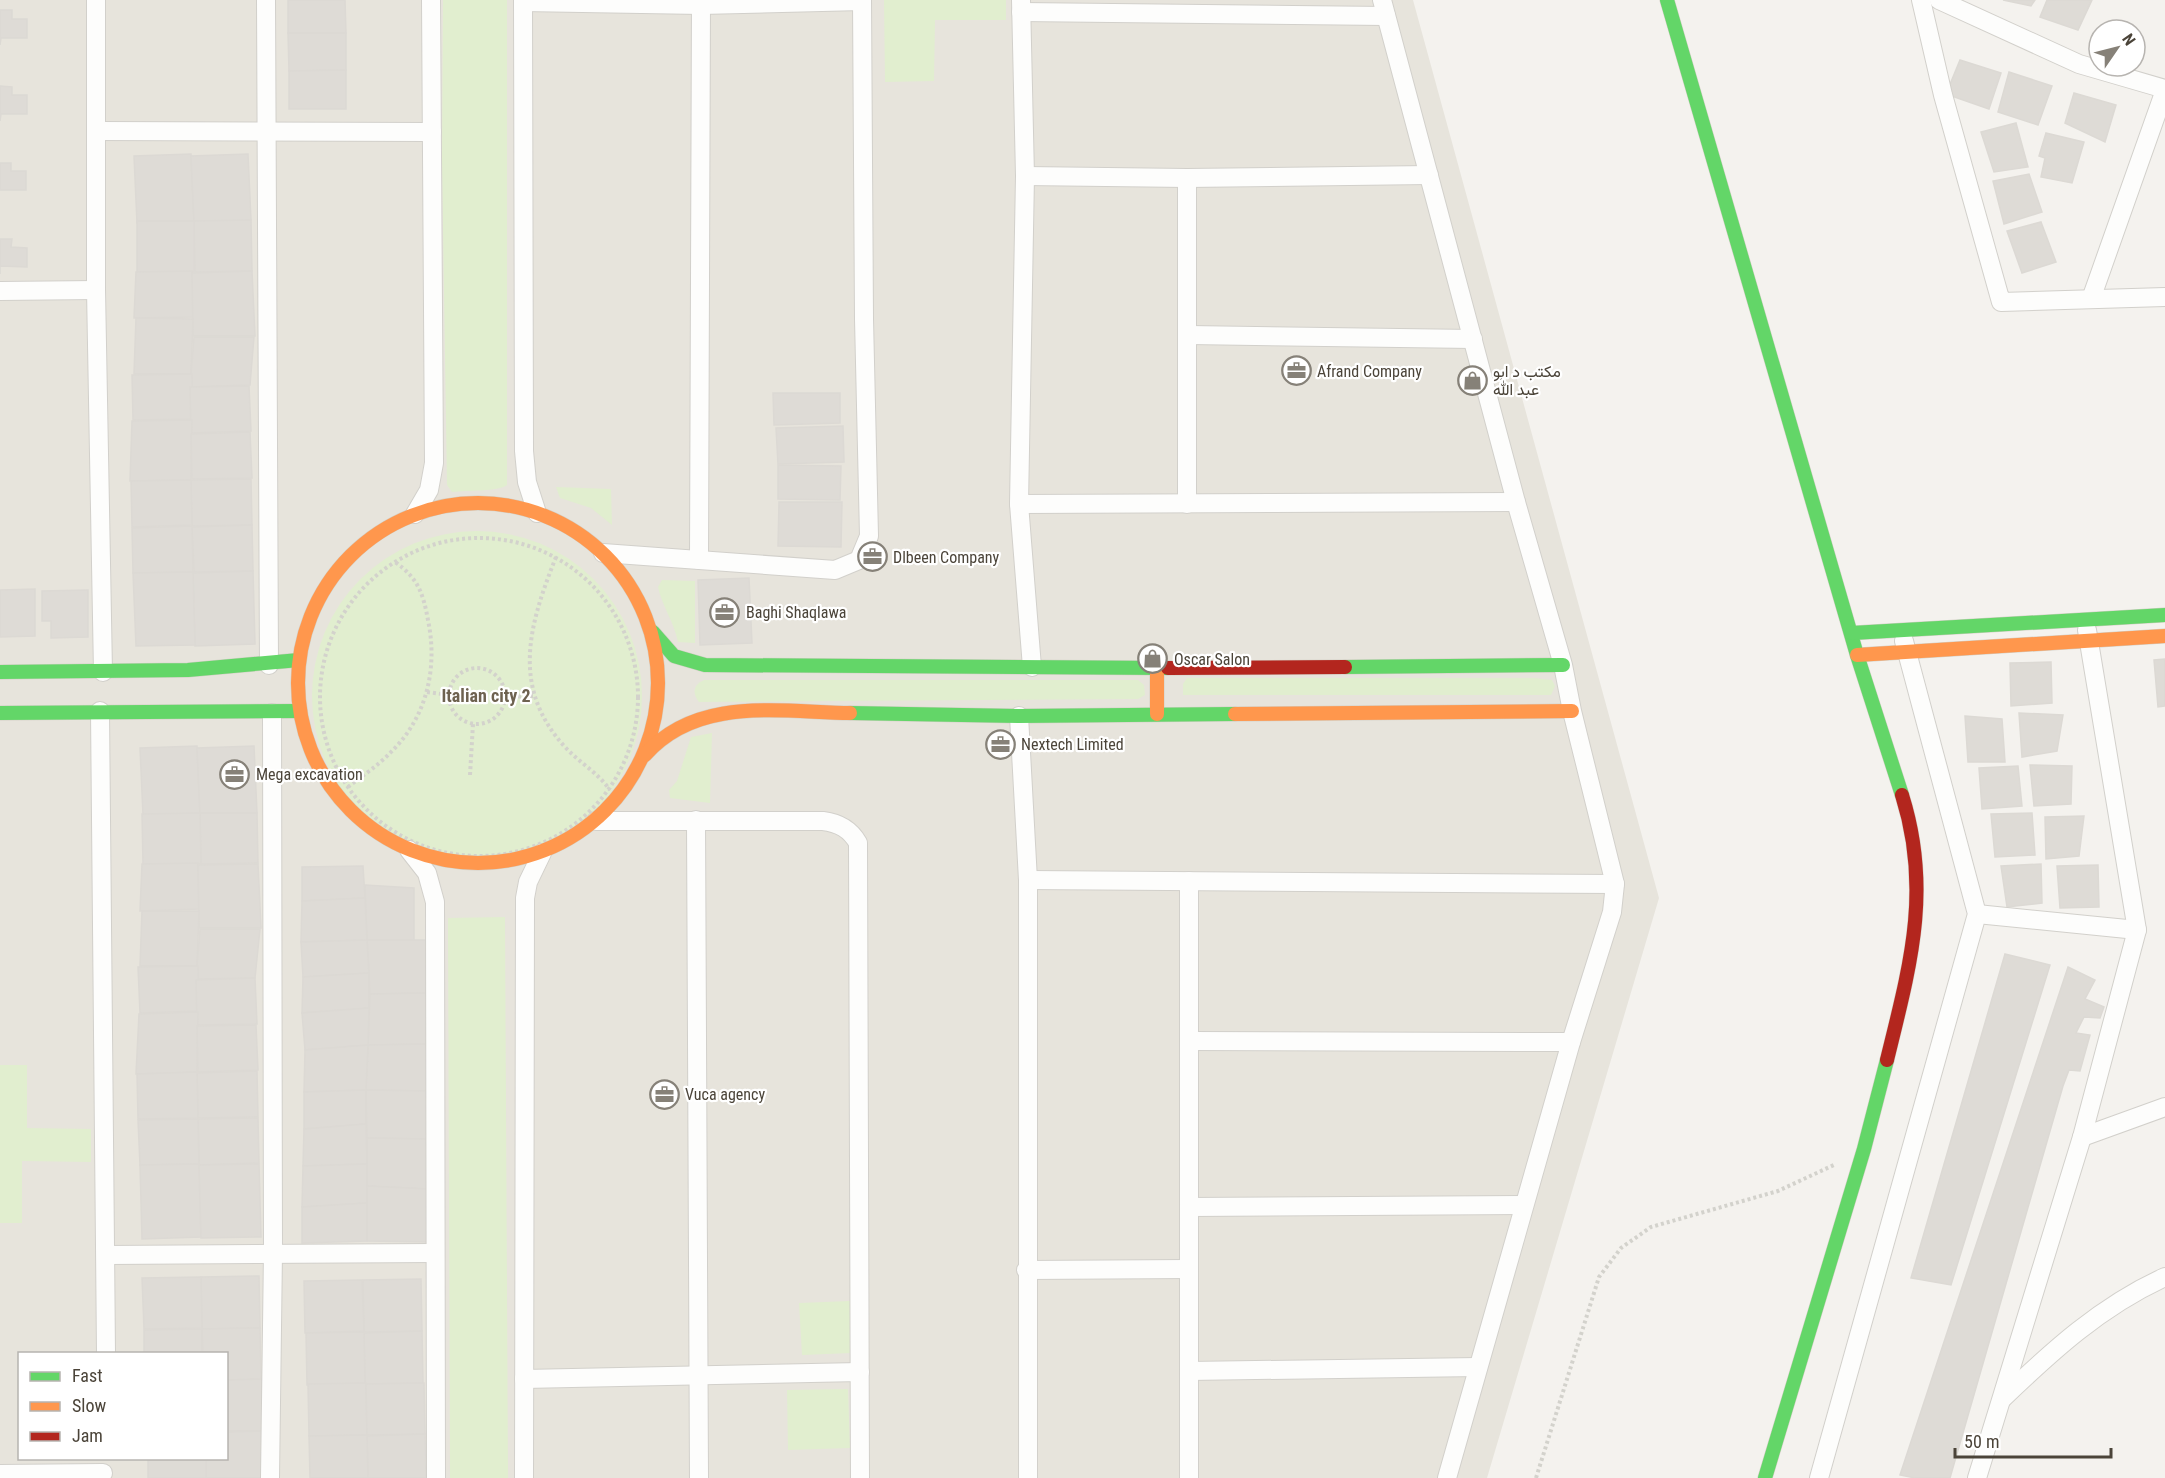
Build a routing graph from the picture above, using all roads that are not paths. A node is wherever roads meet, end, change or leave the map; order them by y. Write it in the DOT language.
graph roads {
  1 [pos="96,0"];
  2 [pos="266,0"];
  3 [pos="431,0"];
  4 [pos="862,0"];
  5 [pos="1667,0"];
  6 [pos="1921,0"];
  7 [pos="1939,0"];
  8 [pos="523,1"];
  9 [pos="701,3"];
  10 [pos="1021,6"];
  11 [pos="1384,8"];
  12 [pos="2165,90"];
  13 [pos="96,131"];
  14 [pos="265,131"];
  15 [pos="432,132"];
  16 [pos="1429,175"];
  17 [pos="1025,176"];
  18 [pos="1187,178"];
  19 [pos="96,290"];
  20 [pos="0,291"];
  21 [pos="2165,297"];
  22 [pos="2091,299"];
  23 [pos="1189,335"];
  24 [pos="1473,339"];
  25 [pos="1516,502"];
  26 [pos="1019,504"];
  27 [pos="1187,504"];
  28 [pos="537,513"];
  29 [pos="414,514"];
  30 [pos="603,553"];
  31 [pos="699,561"];
  32 [pos="2165,615"];
  33 [pos="2085,620"];
  34 [pos="649,624"];
  35 [pos="1902,631"];
  36 [pos="1852,633"];
  37 [pos="2165,636"];
  38 [pos="2088,640"];
  39 [pos="1906,652"];
  40 [pos="1857,655"];
  41 [pos="299,660"];
  42 [pos="268,665"];
  43 [pos="1563,665"];
  44 [pos="1032,667"];
  45 [pos="1157,668"];
  46 [pos="0,672"];
  47 [pos="102,672"];
  48 [pos="100,711"];
  49 [pos="300,711"];
  50 [pos="1572,711"];
  51 [pos="0,712"];
  52 [pos="272,713"];
  53 [pos="1157,714"];
  54 [pos="1019,716"];
  55 [pos="643,758"];
  56 [pos="696,820"];
  57 [pos="596,821"];
  58 [pos="409,850"];
  59 [pos="542,853"];
  60 [pos="1028,880"];
  61 [pos="1189,881"];
  62 [pos="1615,884"];
  63 [pos="1977,914"];
  64 [pos="2137,930"];
  65 [pos="1189,1041"];
  66 [pos="1571,1042"];
  67 [pos="2165,1107"];
  68 [pos="2082,1137"];
  69 [pos="1524,1205"];
  70 [pos="1189,1207"];
  71 [pos="273,1252"];
  72 [pos="435,1253"];
  73 [pos="107,1255"];
  74 [pos="1189,1269"];
  75 [pos="1026,1270"];
  76 [pos="2165,1277"];
  77 [pos="106,1352"];
  78 [pos="1478,1367"];
  79 [pos="1189,1371"];
  80 [pos="860,1372"];
  81 [pos="698,1377"];
  82 [pos="524,1379"];
  83 [pos="1999,1402"];
  84 [pos="104,1470"];
  85 [pos="0,1474"];
  86 [pos="270,1478"];
  87 [pos="436,1478"];
  88 [pos="524,1478"];
  89 [pos="699,1478"];
  90 [pos="860,1478"];
  91 [pos="1028,1478"];
  92 [pos="1190,1478"];
  93 [pos="1447,1478"];
  94 [pos="1765,1478"];
  95 [pos="1819,1478"];
  96 [pos="1977,1478"];
  1 -- 13 [label="street"];
  2 -- 14 [label="street"];
  3 -- 15 [label="street"];
  4 -- 9 [label="street"];
  4 -- 31 [label="street"];
  5 -- 36 [label="street"];
  6 -- 22 [label="street"];
  7 -- 12 [label="street"];
  8 -- 9 [label="street"];
  8 -- 28 [label="street"];
  9 -- 31 [label="street"];
  10 -- 11 [label="street"];
  10 -- 17 [label="street"];
  11 -- 16 [label="street"];
  12 -- 22 [label="street"];
  13 -- 14 [label="street"];
  13 -- 19 [label="street"];
  14 -- 15 [label="street"];
  14 -- 42 [label="street"];
  15 -- 29 [label="street"];
  16 -- 18 [label="street"];
  16 -- 24 [label="street"];
  17 -- 18 [label="street"];
  17 -- 26 [label="street"];
  18 -- 23 [label="street"];
  19 -- 20 [label="street"];
  19 -- 47 [label="street"];
  21 -- 22 [label="street"];
  23 -- 24 [label="street"];
  23 -- 27 [label="street"];
  24 -- 25 [label="street"];
  25 -- 27 [label="street"];
  25 -- 43 [label="street"];
  26 -- 27 [label="street"];
  26 -- 44 [label="street"];
  28 -- 29 [label="street"];
  28 -- 30 [label="street"];
  29 -- 41 [label="street"];
  30 -- 31 [label="street"];
  30 -- 34 [label="street"];
  32 -- 33 [label="street"];
  33 -- 35 [label="street"];
  33 -- 38 [label="street"];
  34 -- 44 [label="street"];
  34 -- 55 [label="street"];
  35 -- 36 [label="street"];
  35 -- 39 [label="street"];
  36 -- 40 [label="street"];
  37 -- 38 [label="street"];
  38 -- 39 [label="street"];
  38 -- 64 [label="street"];
  39 -- 40 [label="street"];
  39 -- 63 [label="street"];
  40 -- 94 [label="street"];
  41 -- 42 [label="street"];
  41 -- 49 [label="street"];
  42 -- 47 [label="street"];
  43 -- 45 [label="street"];
  43 -- 50 [label="street"];
  44 -- 45 [label="street"];
  45 -- 53 [label="street"];
  46 -- 47 [label="street"];
  48 -- 51 [label="street"];
  48 -- 52 [label="street"];
  48 -- 73 [label="street"];
  49 -- 52 [label="street"];
  49 -- 58 [label="street"];
  50 -- 53 [label="street"];
  50 -- 62 [label="street"];
  52 -- 71 [label="street"];
  53 -- 54 [label="street"];
  54 -- 55 [label="street"];
  54 -- 60 [label="street"];
  55 -- 57 [label="street"];
  56 -- 57 [label="street"];
  56 -- 80 [label="street"];
  56 -- 81 [label="street"];
  57 -- 59 [label="street"];
  58 -- 59 [label="street"];
  58 -- 72 [label="street"];
  59 -- 82 [label="street"];
  60 -- 61 [label="street"];
  60 -- 75 [label="street"];
  61 -- 62 [label="street"];
  61 -- 65 [label="street"];
  62 -- 66 [label="street"];
  63 -- 64 [label="street"];
  63 -- 95 [label="street"];
  64 -- 68 [label="street"];
  65 -- 66 [label="street"];
  65 -- 70 [label="street"];
  66 -- 69 [label="street"];
  67 -- 68 [label="street"];
  68 -- 83 [label="street"];
  69 -- 70 [label="street"];
  69 -- 78 [label="street"];
  70 -- 74 [label="street"];
  71 -- 72 [label="street"];
  71 -- 73 [label="street"];
  71 -- 86 [label="street"];
  72 -- 87 [label="street"];
  73 -- 77 [label="street"];
  74 -- 75 [label="street"];
  74 -- 79 [label="street"];
  75 -- 91 [label="street"];
  76 -- 83 [label="street"];
  78 -- 79 [label="street"];
  78 -- 93 [label="street"];
  79 -- 92 [label="street"];
  80 -- 81 [label="street"];
  80 -- 90 [label="street"];
  81 -- 82 [label="street"];
  81 -- 89 [label="street"];
  82 -- 88 [label="street"];
  83 -- 96 [label="street"];
  84 -- 85 [label="street"];
}
